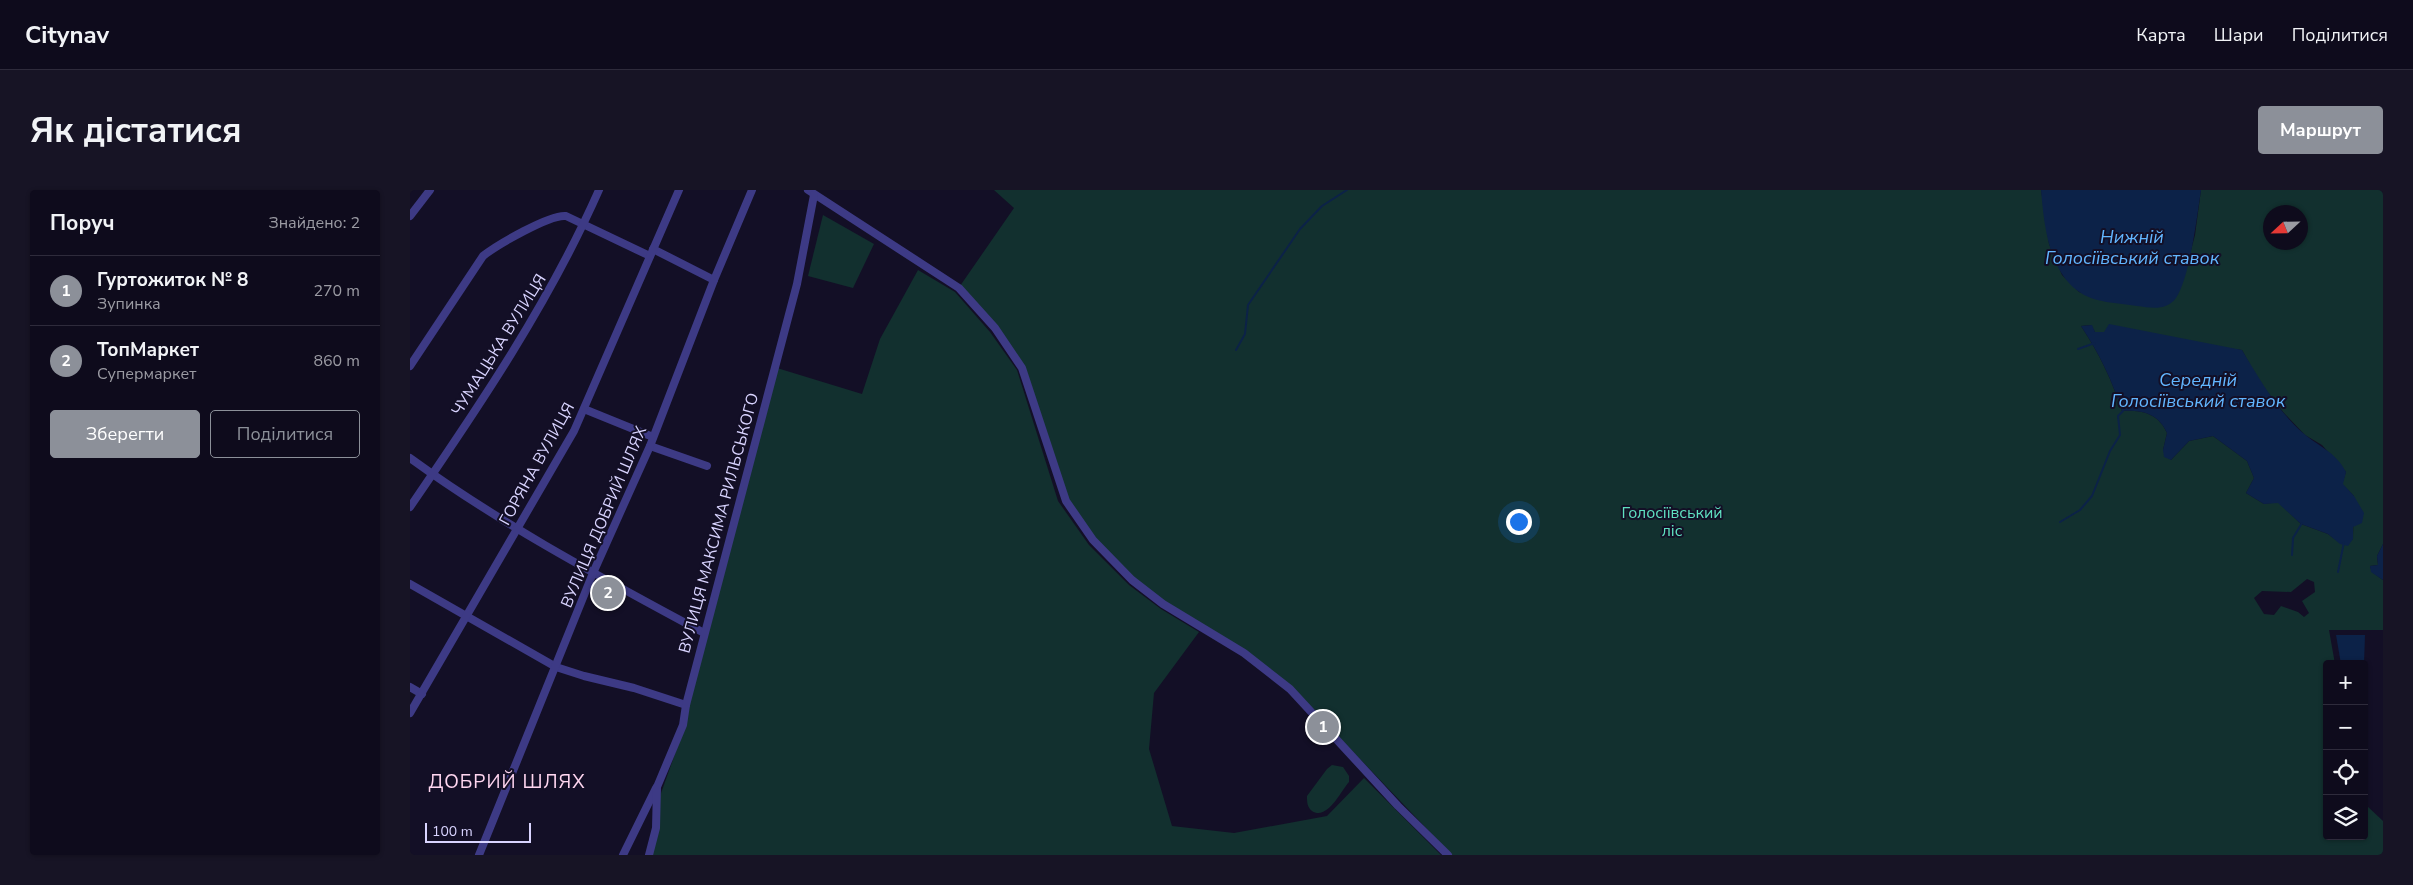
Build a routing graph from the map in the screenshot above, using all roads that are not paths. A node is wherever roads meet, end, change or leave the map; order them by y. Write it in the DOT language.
graph roads {
  1 [pos="430,190"];
  2 [pos="599,190"];
  3 [pos="679,190"];
  4 [pos="752,190"];
  5 [pos="811,192"];
  6 [pos="410,216"];
  7 [pos="584,224"];
  8 [pos="651,252"];
  9 [pos="714,280"];
  10 [pos="410,366"];
  11 [pos="584,409"];
  12 [pos="653,437"];
  13 [pos="650,446"];
  14 [pos="410,458"];
  15 [pos="707,466"];
  16 [pos="432,474"];
  17 [pos="410,507"];
  18 [pos="517,528"];
  19 [pos="594,573"];
  20 [pos="410,584"];
  21 [pos="468,615"];
  22 [pos="704,633"];
  23 [pos="556,667"];
  24 [pos="410,687"];
  25 [pos="422,694"];
  26 [pos="686,705"];
  27 [pos="410,713"];
  28 [pos="657,786"];
  29 [pos="479,855"];
  30 [pos="623,855"];
  31 [pos="649,855"];
  32 [pos="1448,855"];
  1 -- 6 [label="street"];
  2 -- 7 [label="street, ЧУМАЦЬКА ВУЛИЦЯ"];
  3 -- 8 [label="street, ГОРЯНА ВУЛИЦЯ"];
  4 -- 9 [label="street, ВУЛИЦЯ ДОБРИЙ ШЛЯХ"];
  5 -- 22 [label="street, ВУЛИЦЯ МАКСИМА РИЛЬСЬКОГО"];
  5 -- 32 [label="street"];
  7 -- 8 [label="street"];
  7 -- 10 [label="street"];
  7 -- 16 [label="street, ЧУМАЦЬКА ВУЛИЦЯ"];
  8 -- 9 [label="street"];
  8 -- 11 [label="street, ГОРЯНА ВУЛИЦЯ"];
  9 -- 12 [label="street, ВУЛИЦЯ ДОБРИЙ ШЛЯХ"];
  11 -- 12 [label="street"];
  11 -- 18 [label="street, ГОРЯНА ВУЛИЦЯ"];
  12 -- 13 [label="street, ВУЛИЦЯ ДОБРИЙ ШЛЯХ"];
  13 -- 15 [label="street"];
  13 -- 19 [label="street, ВУЛИЦЯ ДОБРИЙ ШЛЯХ"];
  14 -- 16 [label="street"];
  16 -- 17 [label="street, ЧУМАЦЬКА ВУЛИЦЯ"];
  16 -- 18 [label="street"];
  18 -- 19 [label="street"];
  18 -- 21 [label="street, ГОРЯНА ВУЛИЦЯ"];
  19 -- 22 [label="street"];
  19 -- 23 [label="street, ВУЛИЦЯ ДОБРИЙ ШЛЯХ"];
  20 -- 21 [label="street"];
  21 -- 23 [label="street"];
  21 -- 25 [label="street, ГОРЯНА ВУЛИЦЯ"];
  22 -- 26 [label="street, ВУЛИЦЯ МАКСИМА РИЛЬСЬКОГО"];
  23 -- 26 [label="street"];
  23 -- 29 [label="street, ВУЛИЦЯ ДОБРИЙ ШЛЯХ"];
  24 -- 25 [label="street"];
  25 -- 27 [label="street, ГОРЯНА ВУЛИЦЯ"];
  26 -- 28 [label="street, ВУЛИЦЯ МАКСИМА РИЛЬСЬКОГО"];
  28 -- 30 [label="street"];
  28 -- 31 [label="street, ВУЛИЦЯ МАКСИМА РИЛЬСЬКОГО"];
}
